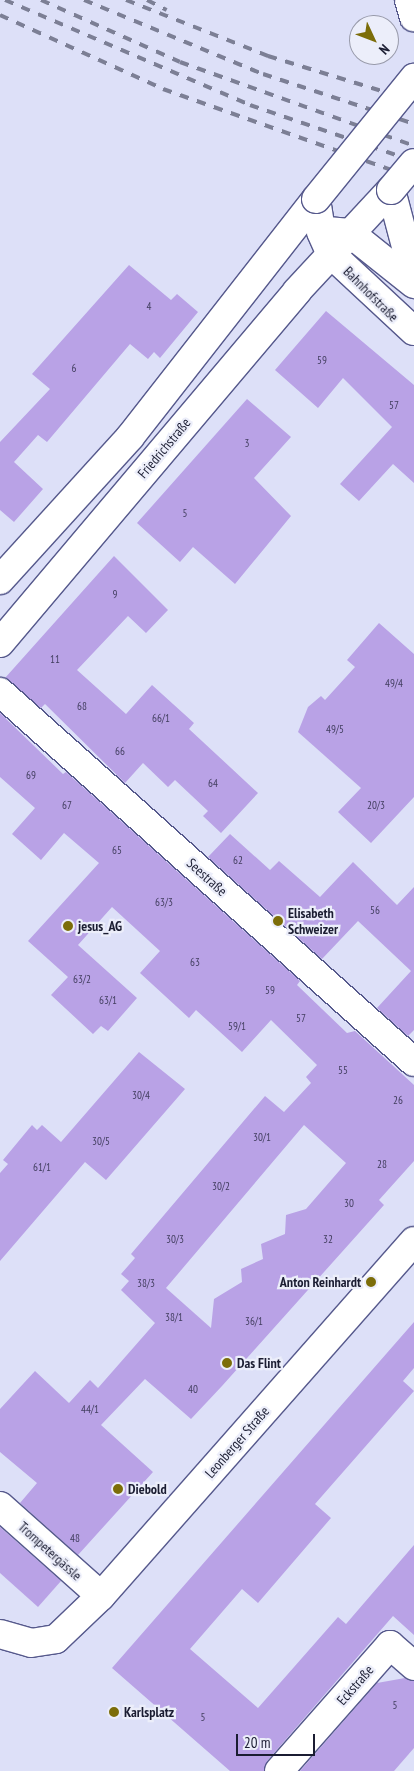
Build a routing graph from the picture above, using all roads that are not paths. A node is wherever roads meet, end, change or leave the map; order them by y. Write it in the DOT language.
graph roads {
  1 [pos="409,0"];
  2 [pos="414,17"];
  3 [pos="414,78"];
  4 [pos="414,163"];
  5 [pos="390,190"];
  6 [pos="316,199"];
  7 [pos="350,233"];
  8 [pos="283,242"];
  9 [pos="326,243"];
  10 [pos="414,277"];
  11 [pos="414,284"];
  12 [pos="411,332"];
  13 [pos="0,580"];
  14 [pos="0,643"];
  15 [pos="0,692"];
  16 [pos="414,1062"];
  17 [pos="414,1240"];
  18 [pos="0,1506"];
  19 [pos="101,1596"];
  20 [pos="0,1634"];
  21 [pos="414,1666"];
  22 [pos="279,1771"];
  1 -- 2 [label="street"];
  3 -- 6 [label="street, bridge"];
  4 -- 5 [label="street, Friedrichstraße, bridge"];
  5 -- 7 [label="street, Friedrichstraße"];
  5 -- 10 [label="street"];
  6 -- 8 [label="street"];
  6 -- 9 [label="street"];
  7 -- 9 [label="street, Friedrichstraße"];
  7 -- 11 [label="street"];
  8 -- 9 [label="street"];
  8 -- 13 [label="street"];
  9 -- 12 [label="street, Bahnhofstraße"];
  9 -- 14 [label="street, Friedrichstraße"];
  15 -- 16 [label="street, Seestraße"];
  17 -- 19 [label="street, Leonberger Straße"];
  18 -- 19 [label="street, Trompetergässle"];
  19 -- 20 [label="street, Leonberger Straße"];
  21 -- 22 [label="street, Eckstraße"];
}
